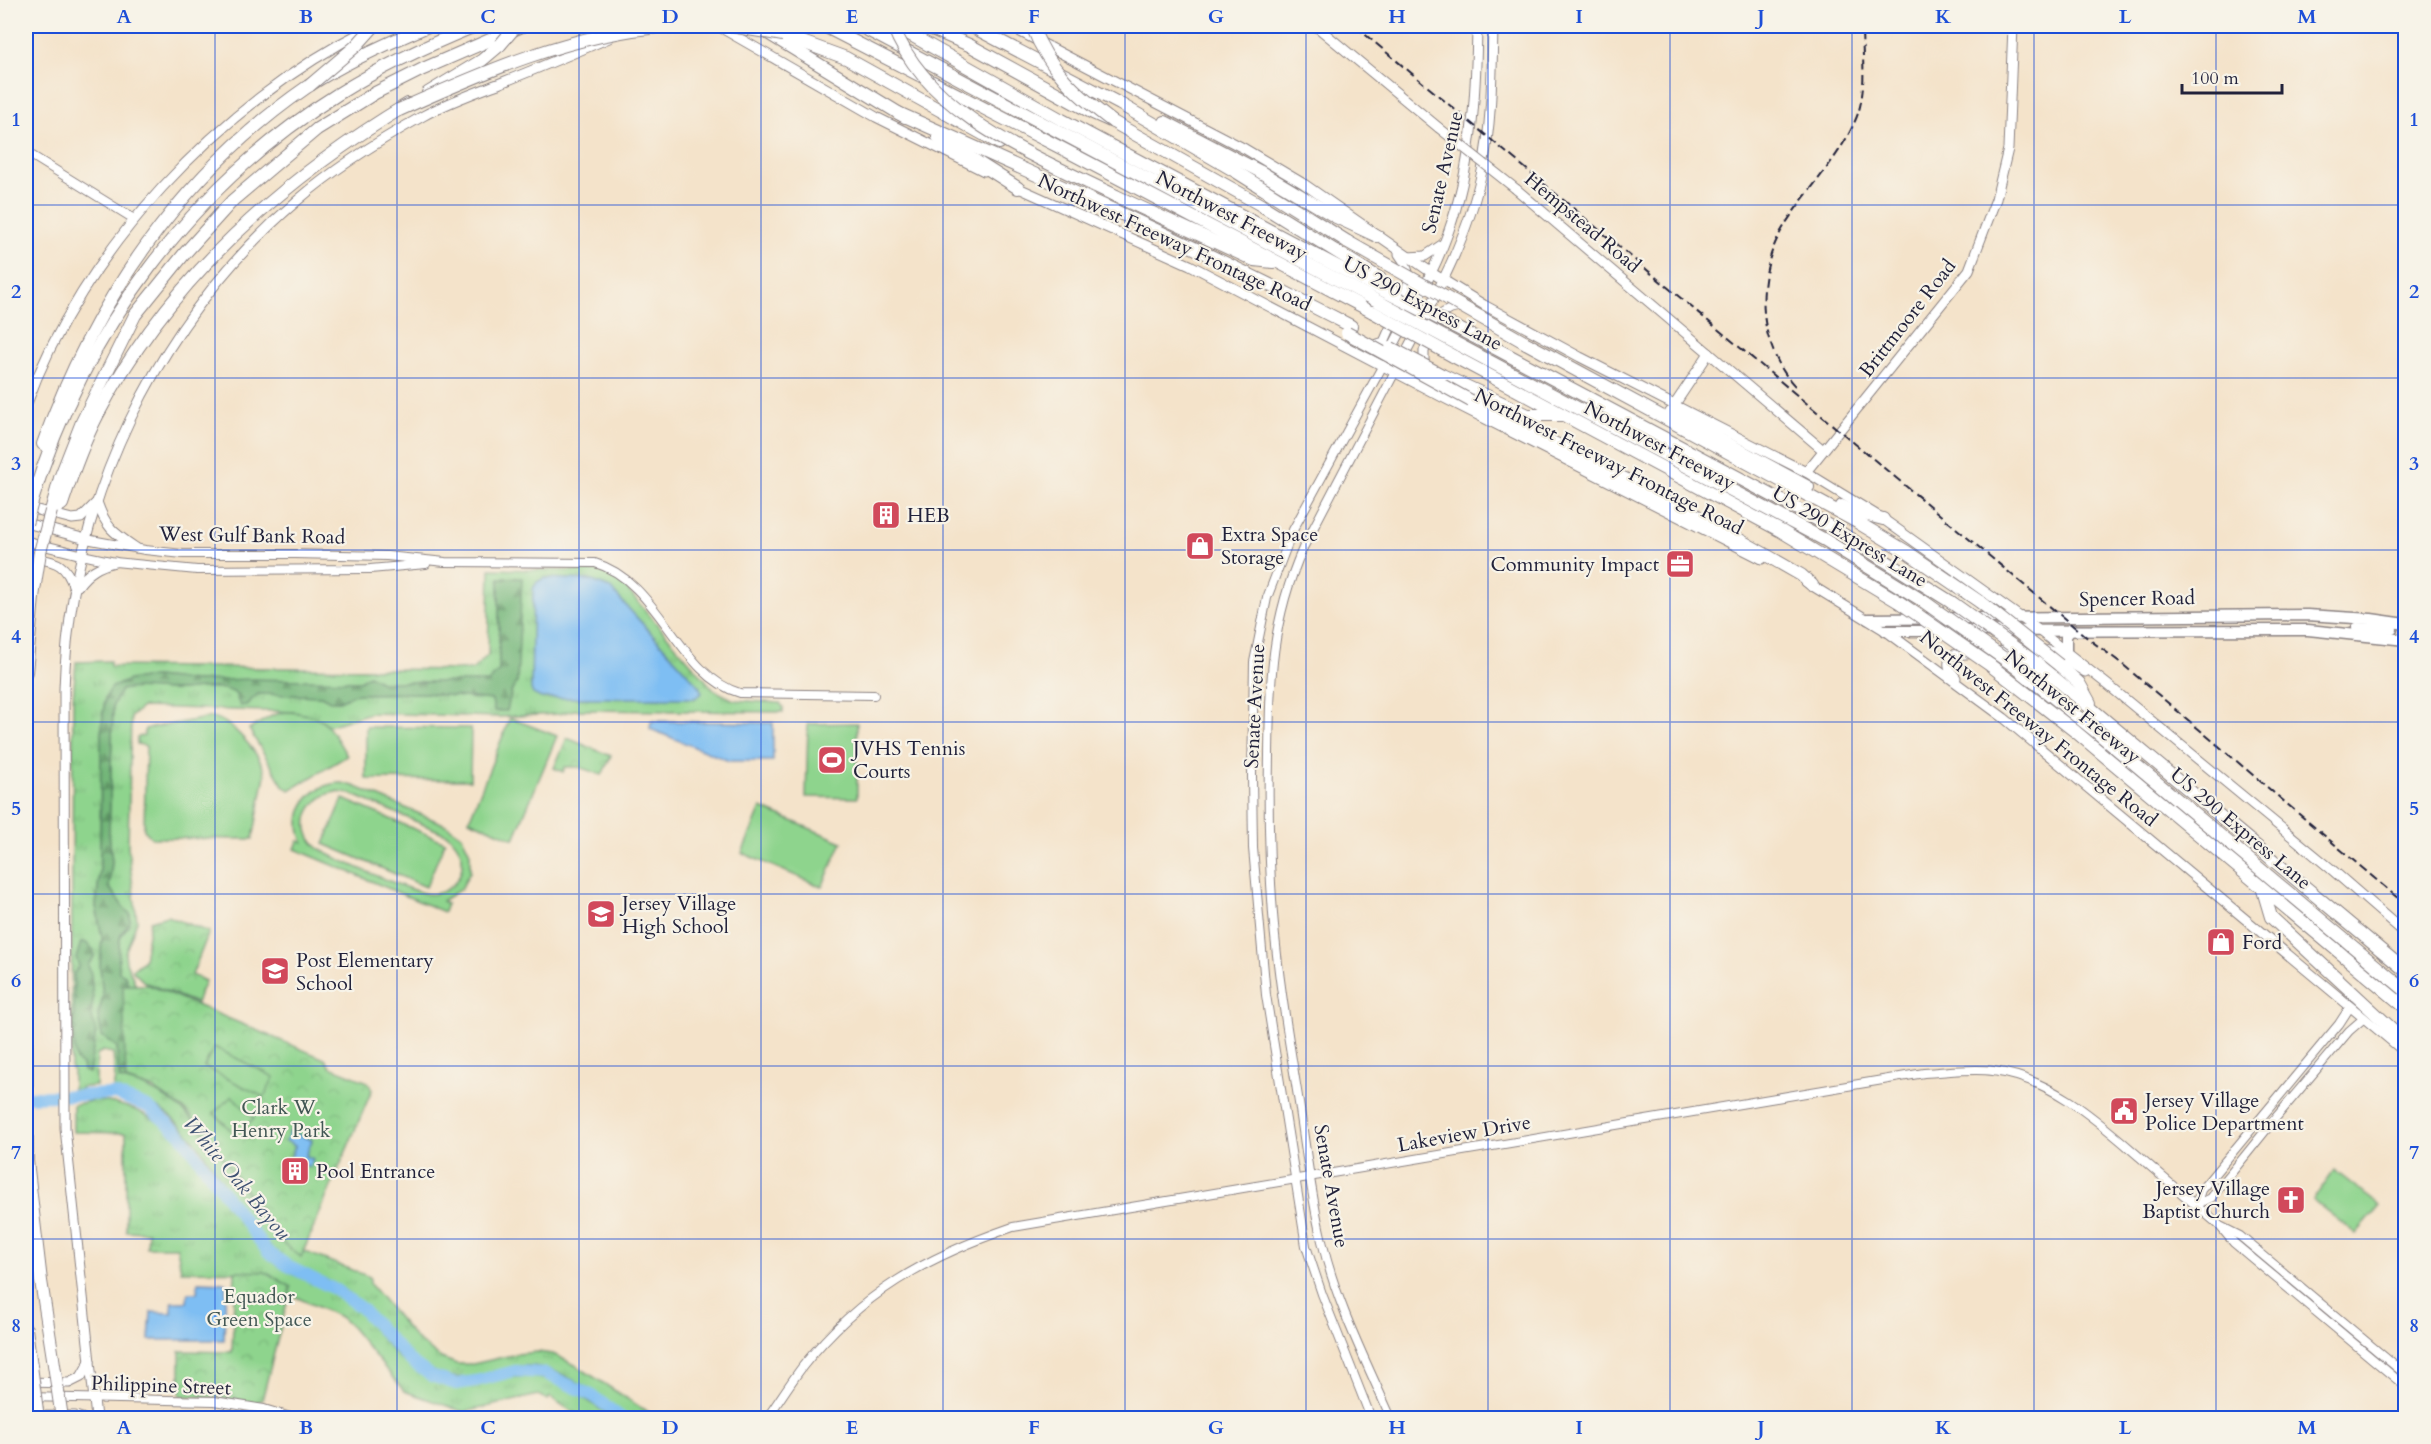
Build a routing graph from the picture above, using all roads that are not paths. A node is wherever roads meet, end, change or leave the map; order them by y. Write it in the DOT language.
graph roads {
  1 [pos="375,26"];
  2 [pos="429,26"];
  3 [pos="475,26"];
  4 [pos="516,26"];
  5 [pos="522,26"];
  6 [pos="585,26"];
  7 [pos="639,26"];
  8 [pos="669,26"];
  9 [pos="718,26"];
  10 [pos="732,26"];
  11 [pos="824,26"];
  12 [pos="860,26"];
  13 [pos="894,26"];
  14 [pos="925,26"];
  15 [pos="971,26"];
  16 [pos="1009,26"];
  17 [pos="1032,26"];
  18 [pos="1316,26"];
  19 [pos="1477,26"];
  20 [pos="1493,26"];
  21 [pos="2013,26"];
  22 [pos="760,29"];
  23 [pos="739,37"];
  24 [pos="576,52"];
  25 [pos="309,86"];
  26 [pos="1120,104"];
  27 [pos="399,110"];
  28 [pos="898,113"];
  29 [pos="1113,122"];
  30 [pos="1023,148"];
  31 [pos="26,152"];
  32 [pos="1018,188"];
  33 [pos="134,219"];
  34 [pos="1377,236"];
  35 [pos="1445,243"];
  36 [pos="1393,246"];
  37 [pos="1408,256"];
  38 [pos="1280,263"];
  39 [pos="1432,273"];
  40 [pos="1444,281"];
  41 [pos="1371,292"];
  42 [pos="1484,305"];
  43 [pos="1349,330"];
  44 [pos="1348,347"];
  45 [pos="1456,350"];
  46 [pos="1709,353"];
  47 [pos="1558,361"];
  48 [pos="1383,365"];
  49 [pos="1395,372"];
  50 [pos="1442,397"];
  51 [pos="1675,404"];
  52 [pos="26,406"];
  53 [pos="1563,415"];
  54 [pos="1823,450"];
  55 [pos="1806,472"];
  56 [pos="41,474"];
  57 [pos="97,502"];
  58 [pos="26,507"];
  59 [pos="51,511"];
  60 [pos="1883,519"];
  61 [pos="26,524"];
  62 [pos="86,538"];
  63 [pos="26,541"];
  64 [pos="136,548"];
  65 [pos="82,555"];
  66 [pos="26,556"];
  67 [pos="115,562"];
  68 [pos="445,562"];
  69 [pos="1812,585"];
  70 [pos="75,590"];
  71 [pos="2021,618"];
  72 [pos="1868,619"];
  73 [pos="2406,624"];
  74 [pos="2037,629"];
  75 [pos="2071,630"];
  76 [pos="1886,631"];
  77 [pos="2406,631"];
  78 [pos="2339,632"];
  79 [pos="2406,640"];
  80 [pos="2066,652"];
  81 [pos="26,672"];
  82 [pos="2108,684"];
  83 [pos="1963,685"];
  84 [pos="874,695"];
  85 [pos="2093,709"];
  86 [pos="2263,888"];
  87 [pos="2406,934"];
  88 [pos="2380,950"];
  89 [pos="2406,960"];
  90 [pos="2406,971"];
  91 [pos="2406,991"];
  92 [pos="2350,1007"];
  93 [pos="2406,1008"];
  94 [pos="2364,1018"];
  95 [pos="26,1024"];
  96 [pos="2406,1042"];
  97 [pos="2406,1053"];
  98 [pos="26,1064"];
  99 [pos="26,1134"];
  100 [pos="1311,1176"];
  101 [pos="1295,1179"];
  102 [pos="2196,1205"];
  103 [pos="2219,1225"];
  104 [pos="26,1329"];
  105 [pos="91,1361"];
  106 [pos="2406,1375"];
  107 [pos="26,1382"];
  108 [pos="2406,1387"];
  109 [pos="26,1397"];
  110 [pos="95,1399"];
  111 [pos="26,1416"];
  112 [pos="38,1419"];
  113 [pos="62,1419"];
  114 [pos="82,1419"];
  115 [pos="96,1419"];
  116 [pos="294,1419"];
  117 [pos="766,1419"];
  118 [pos="1371,1419"];
  119 [pos="1390,1419"];
  1 -- 25 [label="highway, bridge"];
  1 -- 33 [label="main road"];
  2 -- 25 [label="highway, bridge"];
  3 -- 56 [label="highway"];
  4 -- 27 [label="highway, bridge"];
  5 -- 59 [label="highway, bridge"];
  6 -- 24 [label="main road"];
  7 -- 24 [label="main road"];
  8 -- 27 [label="highway, bridge"];
  9 -- 23 [label="main road, Northwest Freeway Frontage Road"];
  10 -- 23 [label="main road"];
  10 -- 30 [label="highway, bridge"];
  11 -- 38 [label="highway, Northwest Freeway"];
  12 -- 41 [label="highway, US 290 Express Lane"];
  13 -- 30 [label="highway, bridge"];
  13 -- 41 [label="highway, Northwest Freeway"];
  14 -- 29 [label="highway, bridge"];
  15 -- 26 [label="highway"];
  16 -- 34 [label="main road"];
  17 -- 29 [label="highway, bridge"];
  18 -- 46 [label="main road, Hempstead Road, bridge"];
  19 -- 35 [label="main road, Senate Avenue"];
  20 -- 40 [label="main road, Senate Avenue"];
  21 -- 54 [label="main road, Brittmoore Road"];
  22 -- 28 [label="highway"];
  23 -- 32 [label="main road, Northwest Freeway Frontage Road"];
  24 -- 57 [label="main road"];
  25 -- 56 [label="highway"];
  26 -- 34 [label="highway"];
  26 -- 47 [label="highway, bridge"];
  27 -- 59 [label="highway"];
  28 -- 32 [label="highway"];
  28 -- 43 [label="highway"];
  29 -- 41 [label="highway"];
  30 -- 38 [label="highway, bridge"];
  31 -- 33 [label="street"];
  32 -- 44 [label="main road, Northwest Freeway Frontage Road"];
  33 -- 52 [label="main road"];
  34 -- 36 [label="main road"];
  35 -- 37 [label="main road"];
  35 -- 39 [label="main road, Senate Avenue"];
  36 -- 37 [label="main road"];
  36 -- 44 [label="main road"];
  37 -- 39 [label="main road"];
  38 -- 41 [label="highway, Northwest Freeway"];
  39 -- 40 [label="main road"];
  39 -- 48 [label="main road, Senate Avenue"];
  40 -- 42 [label="main road"];
  40 -- 49 [label="main road, Senate Avenue"];
  41 -- 45 [label="highway, US 290 Express Lane, bridge"];
  41 -- 85 [label="highway, Northwest Freeway, bridge"];
  42 -- 50 [label="main road"];
  42 -- 51 [label="main road"];
  43 -- 53 [label="highway, bridge"];
  43 -- 69 [label="highway, bridge"];
  44 -- 48 [label="main road, Northwest Freeway Frontage Road"];
  45 -- 53 [label="highway, Northwest Freeway"];
  45 -- 91 [label="highway, US 290 Express Lane, bridge"];
  46 -- 51 [label="main road"];
  46 -- 54 [label="main road, Hempstead Road"];
  47 -- 60 [label="highway"];
  47 -- 85 [label="highway, bridge"];
  48 -- 49 [label="main road, Northwest Freeway Frontage Road"];
  48 -- 101 [label="street, Senate Avenue"];
  49 -- 50 [label="main road, Northwest Freeway Frontage Road"];
  49 -- 100 [label="street, Senate Avenue"];
  50 -- 69 [label="main road, Northwest Freeway Frontage Road"];
  51 -- 55 [label="main road"];
  53 -- 86 [label="highway, Northwest Freeway, bridge"];
  54 -- 55 [label="main road, Brittmoore Road"];
  55 -- 60 [label="main road"];
  56 -- 61 [label="highway, bridge"];
  57 -- 58 [label="main road"];
  57 -- 62 [label="main road"];
  57 -- 64 [label="main road"];
  59 -- 81 [label="highway, bridge"];
  60 -- 71 [label="main road"];
  61 -- 62 [label="main road, West Gulf Bank Road"];
  62 -- 64 [label="street, West Gulf Bank Road"];
  62 -- 65 [label="main road"];
  63 -- 65 [label="main road, West Gulf Bank Road"];
  64 -- 68 [label="street, West Gulf Bank Road"];
  65 -- 67 [label="street, West Gulf Bank Road"];
  65 -- 70 [label="main road"];
  66 -- 70 [label="main road"];
  67 -- 68 [label="street, West Gulf Bank Road"];
  67 -- 70 [label="main road"];
  68 -- 84 [label="street, West Gulf Bank Road"];
  69 -- 72 [label="main road, Northwest Freeway Frontage Road"];
  70 -- 105 [label="main road"];
  71 -- 72 [label="main road, Spencer Road"];
  71 -- 73 [label="main road, Spencer Road"];
  71 -- 74 [label="main road"];
  72 -- 76 [label="main road, Northwest Freeway Frontage Road"];
  74 -- 75 [label="main road, Spencer Road"];
  74 -- 76 [label="main road, Spencer Road"];
  74 -- 80 [label="main road"];
  75 -- 78 [label="main road, Spencer Road"];
  75 -- 80 [label="main road"];
  76 -- 83 [label="main road, Northwest Freeway Frontage Road"];
  77 -- 78 [label="main road"];
  78 -- 79 [label="main road, Spencer Road"];
  80 -- 82 [label="main road"];
  82 -- 83 [label="main road"];
  82 -- 87 [label="main road"];
  83 -- 92 [label="main road, Northwest Freeway Frontage Road"];
  85 -- 88 [label="highway, Northwest Freeway"];
  86 -- 93 [label="highway, Northwest Freeway"];
  86 -- 96 [label="highway"];
  88 -- 89 [label="highway"];
  88 -- 90 [label="highway, Northwest Freeway"];
  92 -- 94 [label="main road, Northwest Freeway Frontage Road"];
  92 -- 102 [label="street"];
  94 -- 97 [label="main road, Northwest Freeway Frontage Road"];
  94 -- 102 [label="street"];
  95 -- 98 [label="highway"];
  98 -- 99 [label="highway"];
  99 -- 113 [label="highway, bridge"];
  100 -- 101 [label="street, Lakeview Drive"];
  100 -- 102 [label="street, Lakeview Drive"];
  100 -- 119 [label="street, Senate Avenue"];
  101 -- 117 [label="street, Lakeview Drive"];
  101 -- 118 [label="street, Senate Avenue"];
  102 -- 103 [label="street, Lakeview Drive"];
  103 -- 106 [label="street"];
  103 -- 108 [label="street"];
  104 -- 112 [label="highway, bridge"];
  105 -- 107 [label="main road"];
  105 -- 110 [label="main road"];
  109 -- 110 [label="street, Philippine Street"];
  110 -- 115 [label="main road"];
  110 -- 116 [label="street, Philippine Street"];
  111 -- 114 [label="main road"];
}
